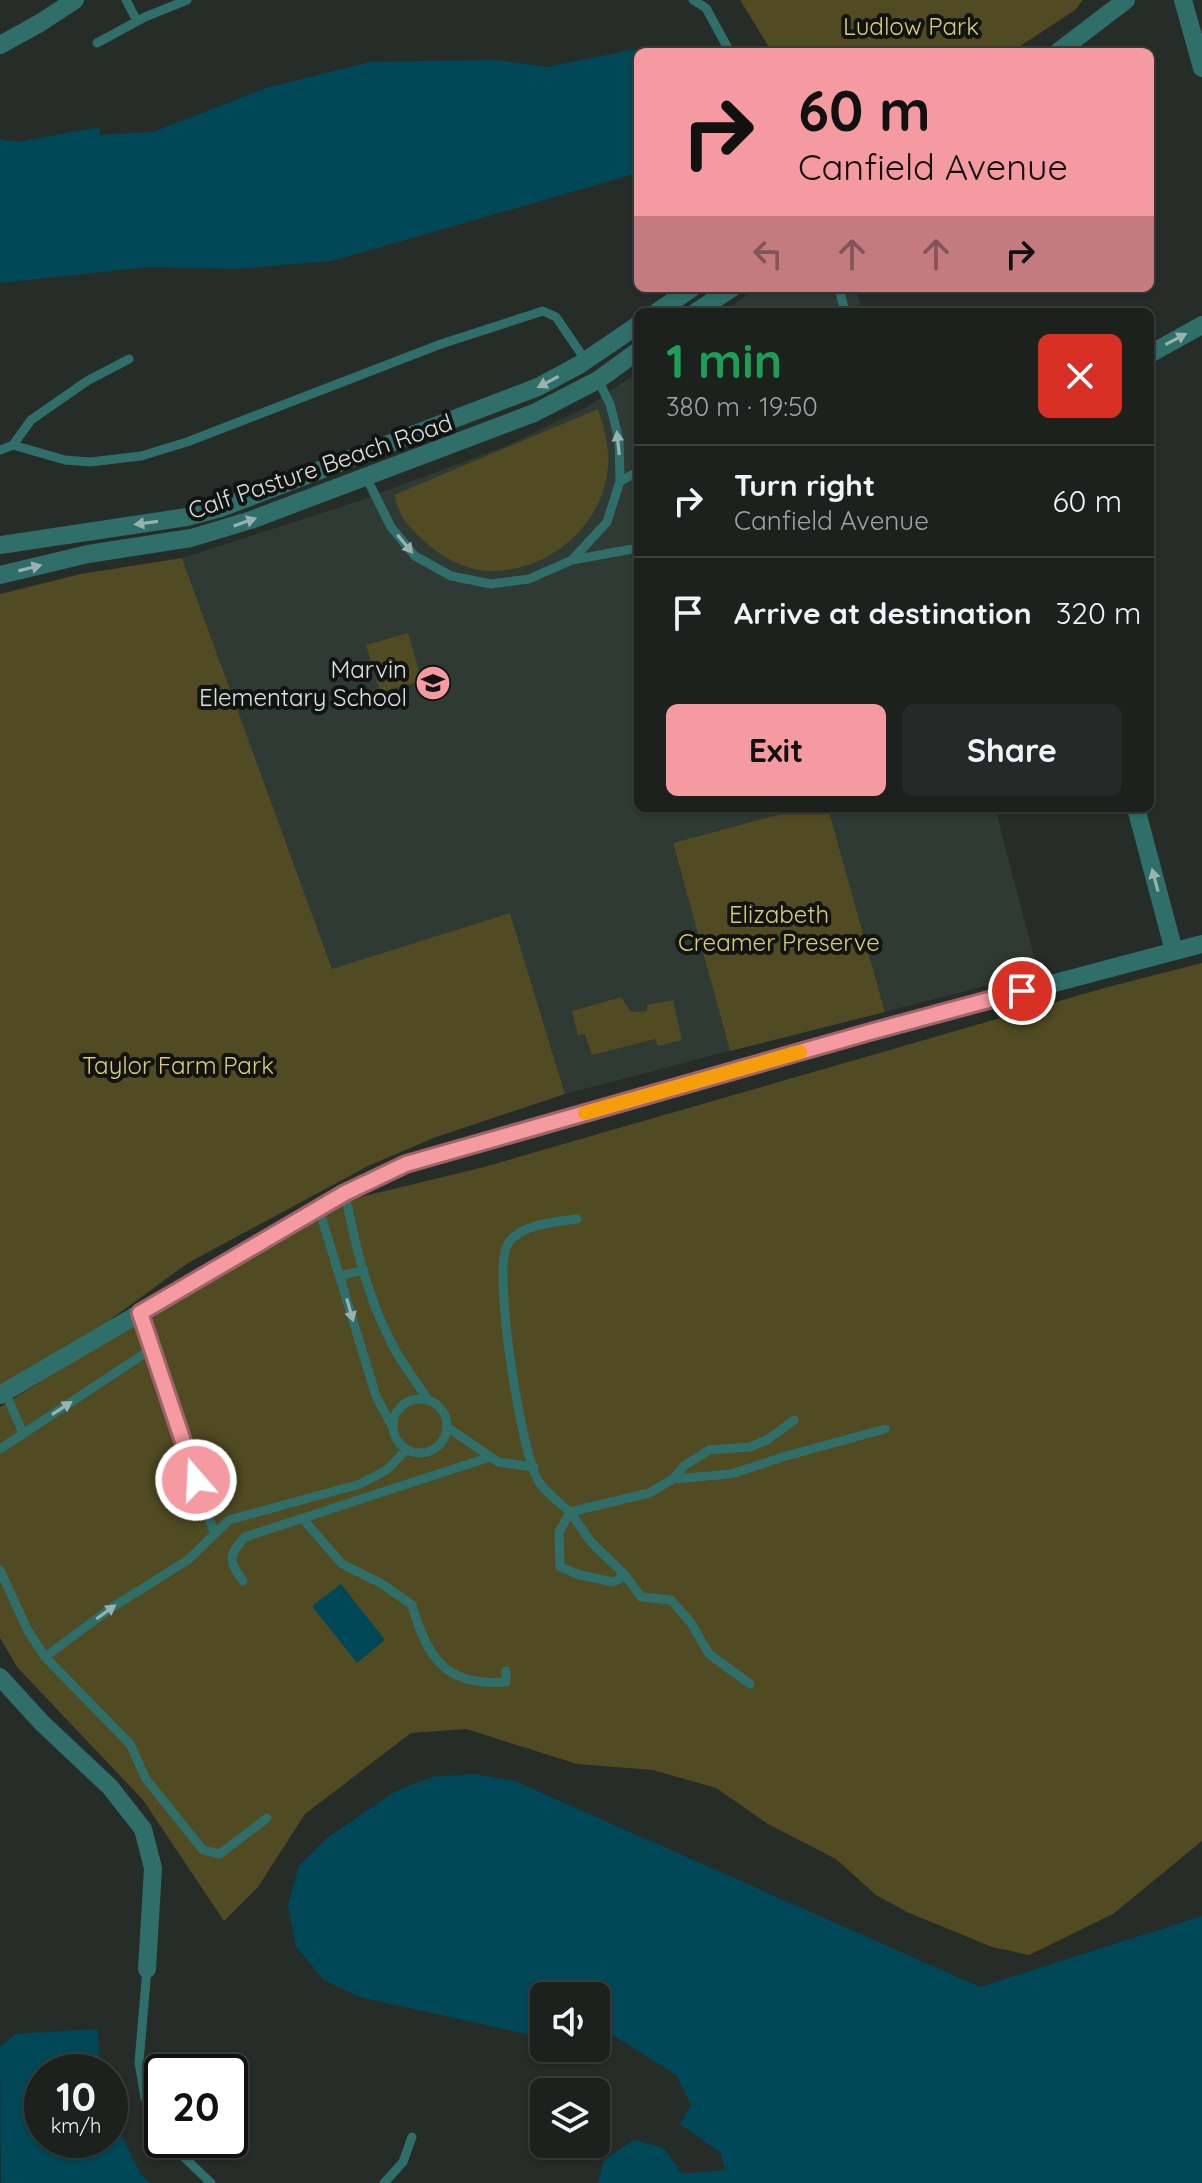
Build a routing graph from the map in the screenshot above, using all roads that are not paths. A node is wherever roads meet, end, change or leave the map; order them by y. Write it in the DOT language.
graph roads {
  1 [pos="75,0"];
  2 [pos="126,0"];
  3 [pos="187,0"];
  4 [pos="693,0"];
  5 [pos="1126,0"];
  6 [pos="1183,0"];
  7 [pos="1108,8"];
  8 [pos="137,21"];
  9 [pos="97,43"];
  10 [pos="0,45"];
  11 [pos="728,48"];
  12 [pos="1063,48"];
  13 [pos="1202,68"];
  14 [pos="686,292"];
  15 [pos="726,292"];
  16 [pos="663,308"];
  17 [pos="702,308"];
  18 [pos="1202,325"];
  19 [pos="634,328"];
  20 [pos="1154,352"];
  21 [pos="634,354"];
  22 [pos="129,359"];
  23 [pos="586,361"];
  24 [pos="598,380"];
  25 [pos="13,445"];
  26 [pos="0,450"];
  27 [pos="634,474"];
  28 [pos="366,477"];
  29 [pos="620,481"];
  30 [pos="0,545"];
  31 [pos="634,549"];
  32 [pos="572,560"];
  33 [pos="0,575"];
  34 [pos="1137,812"];
  35 [pos="1202,944"];
  36 [pos="1174,951"];
  37 [pos="345,1193"];
  38 [pos="319,1209"];
  39 [pos="577,1219"];
  40 [pos="364,1270"];
  41 [pos="340,1276"];
  42 [pos="140,1313"];
  43 [pos="150,1350"];
  44 [pos="3,1394"];
  45 [pos="428,1400"];
  46 [pos="794,1420"];
  47 [pos="392,1426"];
  48 [pos="447,1427"];
  49 [pos="885,1429"];
  50 [pos="23,1433"];
  51 [pos="0,1449"];
  52 [pos="406,1450"];
  53 [pos="490,1457"];
  54 [pos="534,1467"];
  55 [pos="673,1479"];
  56 [pos="570,1512"];
  57 [pos="303,1519"];
  58 [pos="214,1532"];
  59 [pos="0,1570"];
  60 [pos="626,1576"];
  61 [pos="243,1581"];
  62 [pos="45,1657"];
  63 [pos="506,1671"];
  64 [pos="0,1677"];
  65 [pos="750,1684"];
  66 [pos="267,1818"];
  67 [pos="147,1969"];
  68 [pos="144,2092"];
  69 [pos="412,2137"];
  70 [pos="185,2158"];
  71 [pos="211,2183"];
  72 [pos="384,2183"];
  1 -- 10 [label="street"];
  2 -- 8 [label="lane"];
  3 -- 8 [label="lane"];
  4 -- 11 [label="lane"];
  5 -- 7 [label="street"];
  6 -- 13 [label="street"];
  7 -- 12 [label="street"];
  8 -- 9 [label="lane"];
  14 -- 16 [label="street"];
  15 -- 17 [label="street"];
  20 -- 18 [label="street, one-way"];
  19 -- 23 [label="street, Calf Pasture Beach Road"];
  21 -- 24 [label="street, Calf Pasture Beach Road"];
  22 -- 25 [label="lane"];
  23 -- 24 [label="street"];
  23 -- 25 [label="lane"];
  23 -- 30 [label="street, Calf Pasture Beach Road, one-way"];
  24 -- 28 [label="street, Calf Pasture Beach Road"];
  29 -- 24 [label="lane, one-way"];
  25 -- 26 [label="lane"];
  27 -- 29 [label="lane"];
  28 -- 32 [label="lane, one-way"];
  33 -- 28 [label="street, Calf Pasture Beach Road, one-way"];
  29 -- 32 [label="lane"];
  31 -- 32 [label="lane"];
  36 -- 34 [label="street, one-way"];
  35 -- 36 [label="street"];
  36 -- 37 [label="street"];
  37 -- 38 [label="street"];
  37 -- 40 [label="lane"];
  38 -- 41 [label="lane"];
  38 -- 42 [label="street"];
  39 -- 54 [label="lane"];
  40 -- 41 [label="lane"];
  40 -- 45 [label="lane"];
  41 -- 47 [label="lane, one-way"];
  42 -- 43 [label="lane"];
  42 -- 44 [label="street"];
  50 -- 43 [label="lane, one-way"];
  43 -- 58 [label="lane"];
  44 -- 50 [label="lane"];
  45 -- 47 [label="lane"];
  45 -- 48 [label="lane"];
  46 -- 55 [label="lane"];
  47 -- 52 [label="lane"];
  48 -- 52 [label="lane"];
  48 -- 53 [label="lane"];
  49 -- 55 [label="lane"];
  50 -- 51 [label="lane"];
  52 -- 58 [label="lane"];
  53 -- 54 [label="lane"];
  53 -- 57 [label="lane"];
  54 -- 56 [label="lane"];
  55 -- 56 [label="lane"];
  56 -- 60 [label="lane"];
  56 -- 60 [label="lane"];
  57 -- 61 [label="lane"];
  57 -- 63 [label="lane"];
  62 -- 58 [label="lane, one-way"];
  59 -- 62 [label="lane"];
  60 -- 65 [label="lane"];
  62 -- 66 [label="lane"];
  64 -- 67 [label="street"];
  67 -- 68 [label="lane"];
  69 -- 72 [label="lane"];
  70 -- 71 [label="lane"];
}
